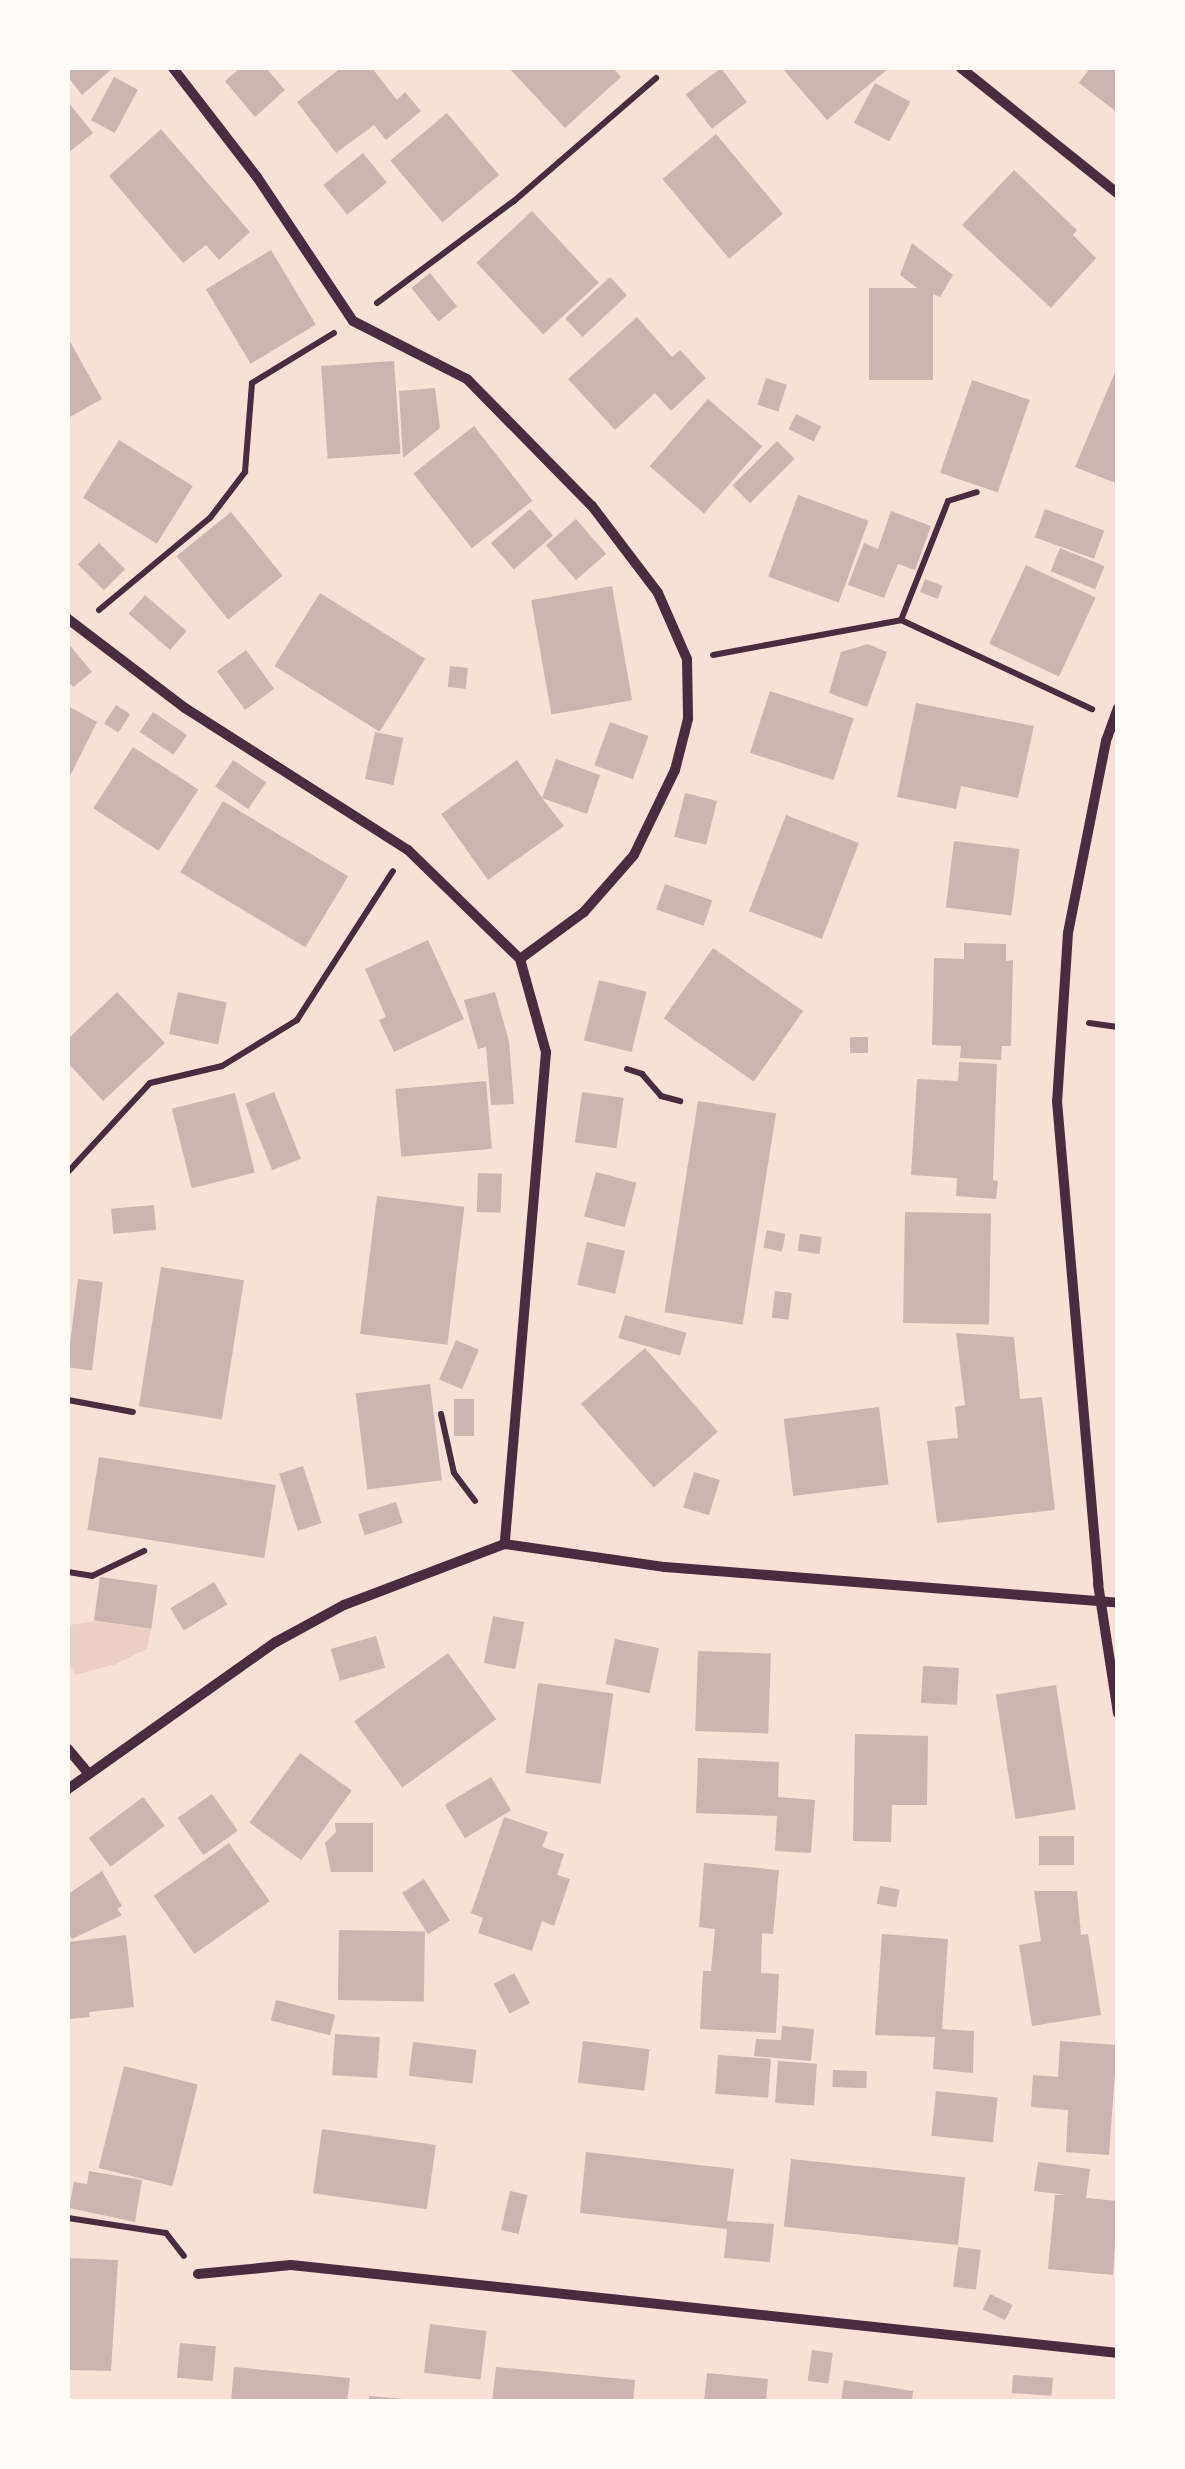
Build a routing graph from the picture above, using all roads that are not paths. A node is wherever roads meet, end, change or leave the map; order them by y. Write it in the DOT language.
graph roads {
  1 [pos="173,68"];
  2 [pos="966,69"];
  3 [pos="1118,194"];
  4 [pos="68,619"];
  5 [pos="1116,713"];
  6 [pos="520,959"];
  7 [pos="505,1544"];
  8 [pos="1100,1601"];
  9 [pos="1118,1603"];
  10 [pos="1118,1713"];
  11 [pos="68,1748"];
  12 [pos="87,1772"];
  13 [pos="68,1790"];
  14 [pos="198,2274"];
  15 [pos="1118,2352"];
  1 -- 6 [label="street"];
  2 -- 3 [label="street"];
  4 -- 6 [label="street"];
  5 -- 8 [label="street"];
  6 -- 7 [label="street"];
  7 -- 8 [label="street"];
  7 -- 12 [label="street"];
  8 -- 9 [label="street"];
  8 -- 10 [label="street"];
  11 -- 12 [label="street"];
  12 -- 13 [label="street"];
  14 -- 15 [label="street"];
}
